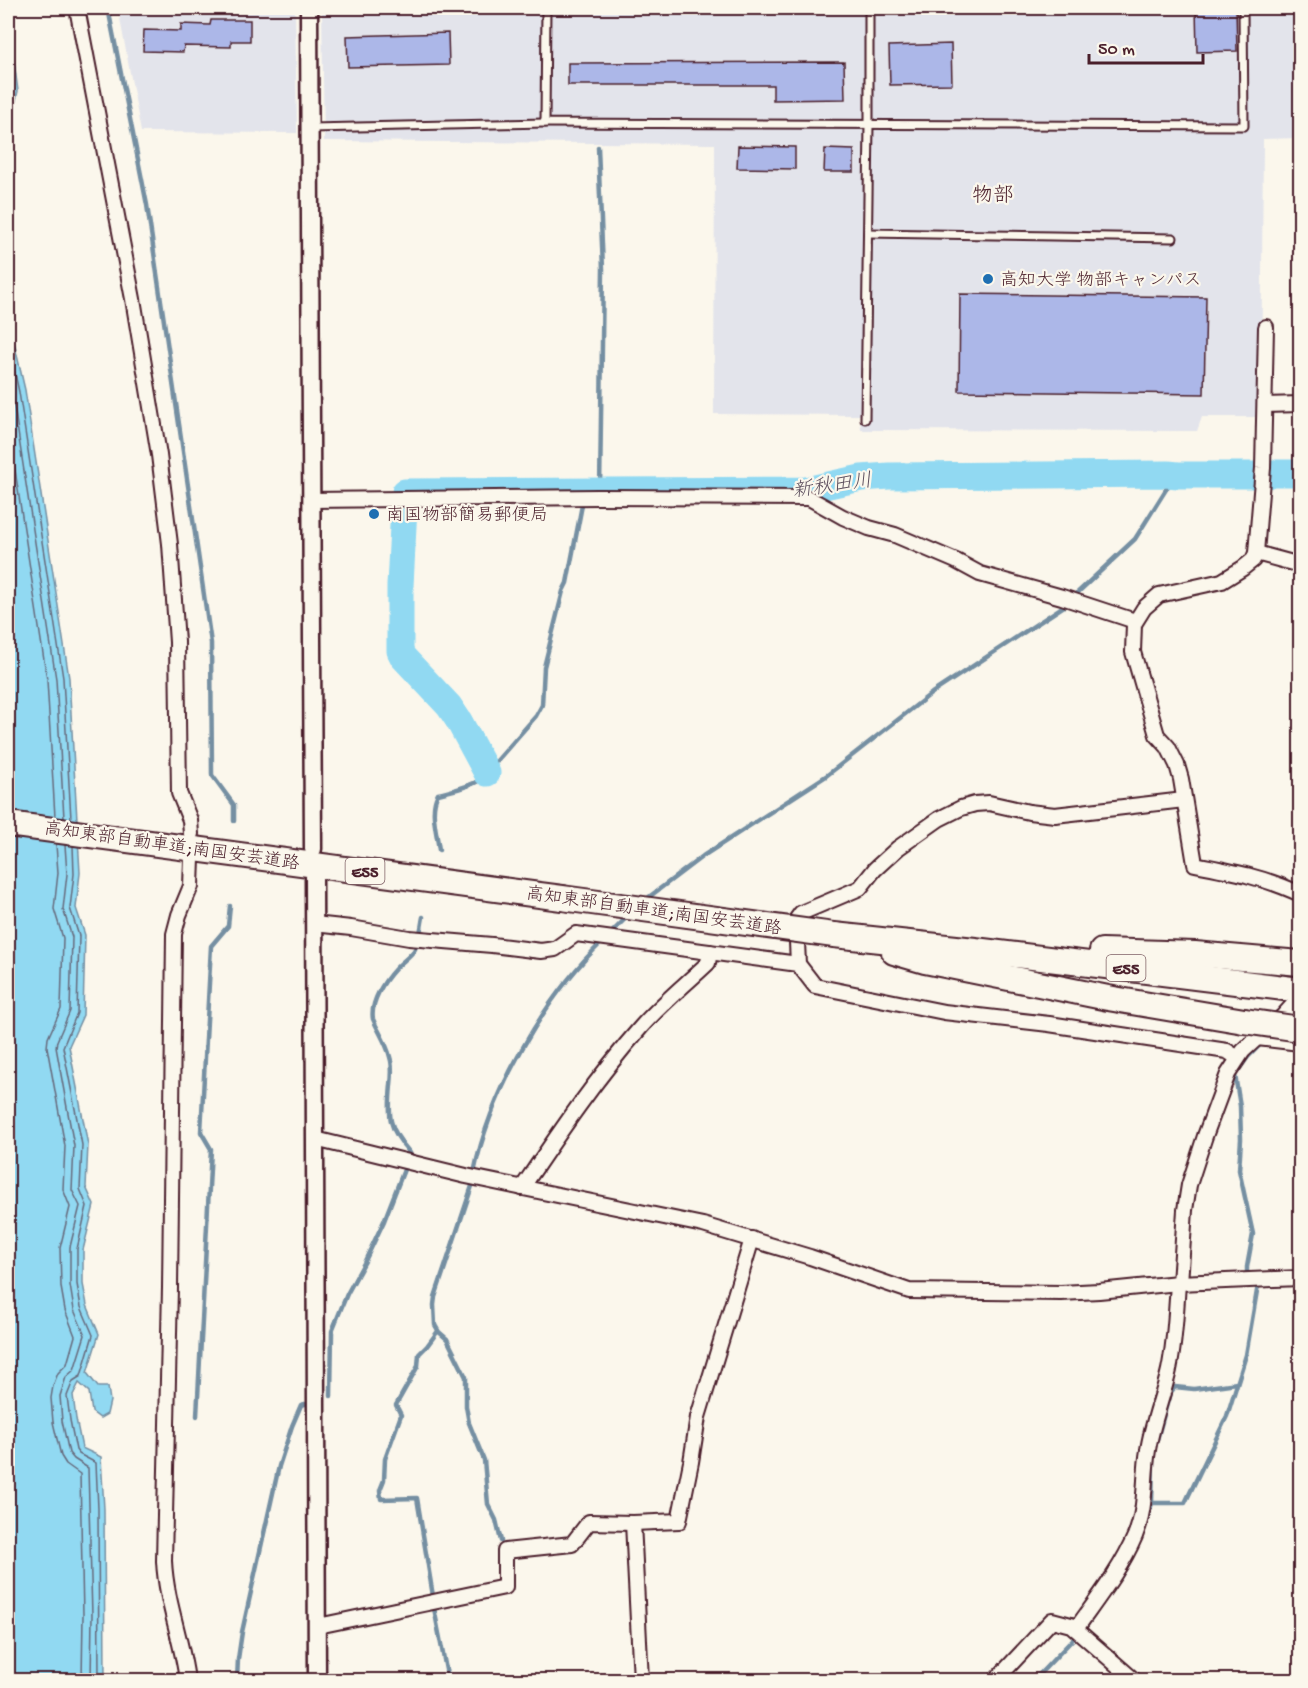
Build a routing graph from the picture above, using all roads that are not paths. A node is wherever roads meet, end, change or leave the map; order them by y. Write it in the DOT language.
graph roads {
  1 [pos="78,8"];
  2 [pos="309,8"];
  3 [pos="546,8"];
  4 [pos="869,8"];
  5 [pos="1243,8"];
  6 [pos="545,123"];
  7 [pos="870,124"];
  8 [pos="309,128"];
  9 [pos="868,233"];
  10 [pos="1173,238"];
  11 [pos="1266,327"];
  12 [pos="1300,404"];
  13 [pos="1265,405"];
  14 [pos="865,419"];
  15 [pos="312,500"];
  16 [pos="1256,553"];
  17 [pos="1300,565"];
  18 [pos="1136,621"];
  19 [pos="1184,800"];
  20 [pos="8,824"];
  21 [pos="190,834"];
  22 [pos="313,849"];
  23 [pos="192,859"];
  24 [pos="314,877"];
  25 [pos="1300,894"];
  26 [pos="314,924"];
  27 [pos="834,935"];
  28 [pos="975,950"];
  29 [pos="710,952"];
  30 [pos="1292,961"];
  31 [pos="798,964"];
  32 [pos="1289,988"];
  33 [pos="1300,997"];
  34 [pos="1300,1029"];
  35 [pos="1250,1030"];
  36 [pos="1300,1043"];
  37 [pos="1238,1058"];
  38 [pos="315,1139"];
  39 [pos="522,1188"];
  40 [pos="752,1239"];
  41 [pos="1300,1278"];
  42 [pos="1179,1283"];
  43 [pos="633,1522"];
  44 [pos="318,1626"];
  45 [pos="1076,1629"];
  46 [pos="187,1680"];
  47 [pos="317,1680"];
  48 [pos="641,1680"];
  49 [pos="996,1680"];
  50 [pos="1134,1680"];
  1 -- 21 [label="street"];
  2 -- 8 [label="street"];
  3 -- 6 [label="lane"];
  4 -- 7 [label="lane"];
  5 -- 7 [label="lane"];
  6 -- 7 [label="lane"];
  6 -- 8 [label="lane"];
  7 -- 9 [label="lane"];
  8 -- 15 [label="street"];
  9 -- 10 [label="lane"];
  9 -- 14 [label="lane"];
  11 -- 13 [label="street"];
  12 -- 13 [label="street"];
  13 -- 16 [label="street"];
  15 -- 18 [label="street"];
  15 -- 22 [label="street"];
  16 -- 17 [label="street"];
  16 -- 18 [label="street"];
  18 -- 19 [label="street"];
  19 -- 25 [label="street"];
  19 -- 31 [label="street"];
  20 -- 27 [label="highway, 高知東部自動車道;南国安芸道路 / E55, bridge"];
  23 -- 46 [label="street"];
  24 -- 26 [label="street"];
  26 -- 29 [label="street"];
  26 -- 38 [label="street"];
  27 -- 28 [label="highway, 高知東部自動車道;南国安芸道路 / E55"];
  27 -- 35 [label="highway"];
  28 -- 30 [label="highway"];
  28 -- 32 [label="highway, 高知東部自動車道;南国安芸道路 / E55"];
  29 -- 31 [label="street"];
  29 -- 39 [label="street"];
  31 -- 37 [label="street"];
  33 -- 35 [label="street"];
  34 -- 35 [label="highway, bridge"];
  35 -- 36 [label="street"];
  35 -- 37 [label="street"];
  37 -- 42 [label="street"];
  38 -- 39 [label="street"];
  38 -- 44 [label="street"];
  39 -- 40 [label="street"];
  40 -- 42 [label="street"];
  40 -- 43 [label="street"];
  41 -- 42 [label="street"];
  42 -- 45 [label="street"];
  43 -- 44 [label="street"];
  43 -- 48 [label="street"];
  44 -- 47 [label="street"];
  45 -- 49 [label="street"];
  45 -- 50 [label="street"];
}
